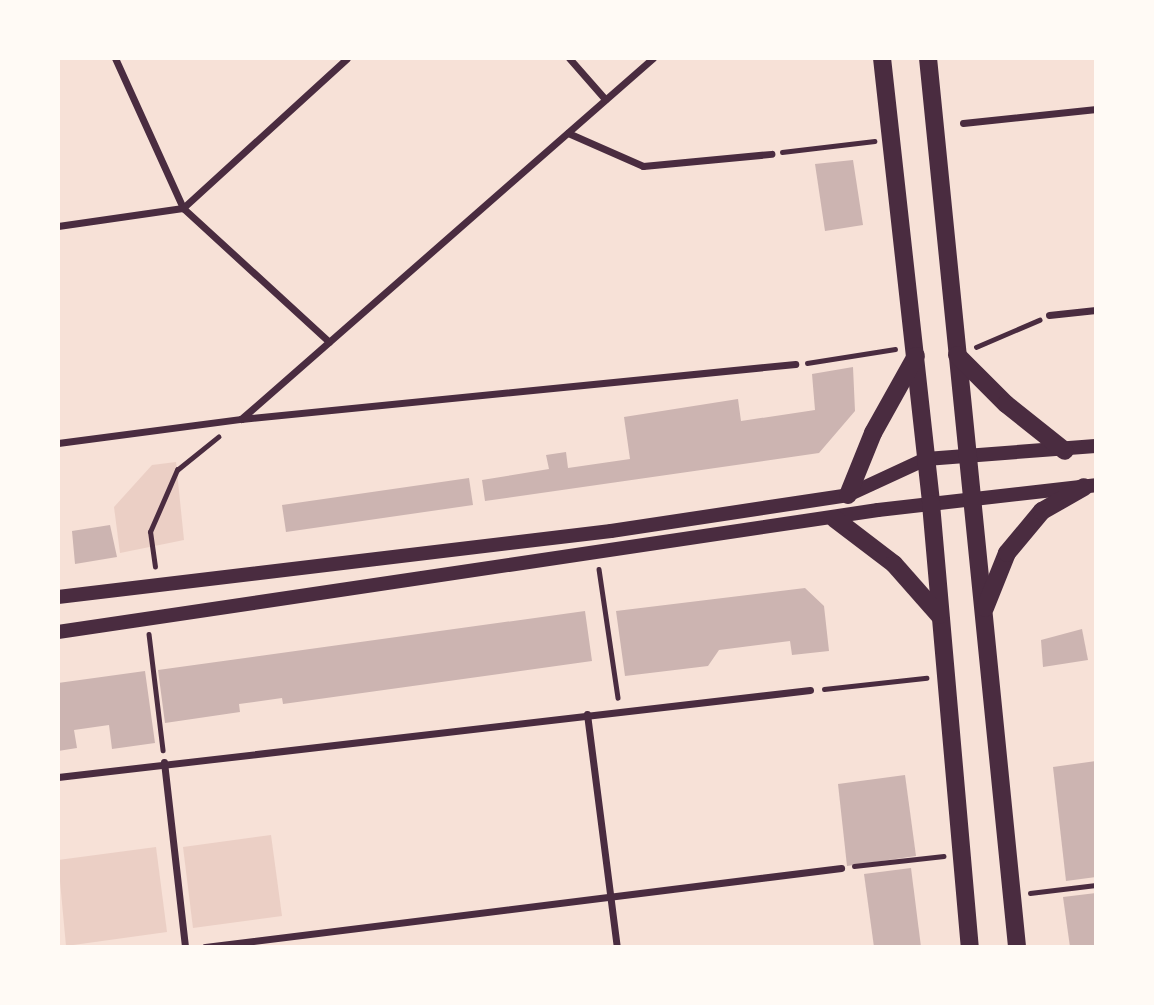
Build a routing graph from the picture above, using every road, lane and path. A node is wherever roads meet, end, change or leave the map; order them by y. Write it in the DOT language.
graph roads {
  1 [pos="115,58"];
  2 [pos="347,58"];
  3 [pos="569,58"];
  4 [pos="653,58"];
  5 [pos="882,58"];
  6 [pos="928,58"];
  7 [pos="605,99"];
  8 [pos="1096,109"];
  9 [pos="963,123"];
  10 [pos="568,133"];
  11 [pos="891,138"];
  12 [pos="771,154"];
  13 [pos="183,208"];
  14 [pos="58,226"];
  15 [pos="1096,310"];
  16 [pos="1049,316"];
  17 [pos="329,342"];
  18 [pos="915,351"];
  19 [pos="957,355"];
  20 [pos="795,364"];
  21 [pos="241,419"];
  22 [pos="58,443"];
  23 [pos="1096,446"];
  24 [pos="1065,451"];
  25 [pos="970,455"];
  26 [pos="926,459"];
  27 [pos="1090,486"];
  28 [pos="848,495"];
  29 [pos="973,499"];
  30 [pos="931,504"];
  31 [pos="835,519"];
  32 [pos="597,554"];
  33 [pos="158,584"];
  34 [pos="58,597"];
  35 [pos="984,611"];
  36 [pos="939,615"];
  37 [pos="148,619"];
  38 [pos="58,632"];
  39 [pos="945,676"];
  40 [pos="810,690"];
  41 [pos="620,710"];
  42 [pos="587,714"];
  43 [pos="164,762"];
  44 [pos="58,777"];
  45 [pos="961,853"];
  46 [pos="841,868"];
  47 [pos="1096,885"];
  48 [pos="1012,896"];
  49 [pos="611,897"];
  50 [pos="185,947"];
  51 [pos="205,947"];
  52 [pos="617,947"];
  53 [pos="970,947"];
  54 [pos="1017,947"];
  1 -- 13 [label="street"];
  2 -- 13 [label="street"];
  3 -- 7 [label="street"];
  4 -- 7 [label="street"];
  5 -- 11 [label="main road"];
  6 -- 19 [label="main road"];
  7 -- 10 [label="street"];
  8 -- 9 [label="street"];
  10 -- 12 [label="street"];
  10 -- 17 [label="street"];
  11 -- 12 [label="path"];
  11 -- 18 [label="main road"];
  13 -- 14 [label="street"];
  13 -- 17 [label="street"];
  15 -- 16 [label="street"];
  16 -- 19 [label="path"];
  17 -- 21 [label="street"];
  18 -- 20 [label="path"];
  18 -- 26 [label="main road"];
  18 -- 28 [label="main road"];
  19 -- 24 [label="main road"];
  19 -- 25 [label="main road"];
  20 -- 21 [label="street"];
  21 -- 22 [label="street"];
  21 -- 33 [label="path"];
  23 -- 24 [label="main road"];
  24 -- 25 [label="main road"];
  25 -- 26 [label="main road"];
  25 -- 29 [label="main road"];
  26 -- 28 [label="main road"];
  26 -- 30 [label="main road"];
  27 -- 29 [label="main road"];
  27 -- 35 [label="main road"];
  28 -- 33 [label="main road"];
  29 -- 30 [label="main road"];
  29 -- 35 [label="main road"];
  30 -- 31 [label="main road"];
  30 -- 36 [label="main road"];
  31 -- 32 [label="main road"];
  31 -- 36 [label="main road"];
  32 -- 37 [label="main road"];
  32 -- 41 [label="path"];
  33 -- 34 [label="main road"];
  35 -- 48 [label="main road"];
  36 -- 39 [label="main road"];
  37 -- 38 [label="main road"];
  37 -- 43 [label="path"];
  39 -- 40 [label="path"];
  39 -- 45 [label="main road"];
  40 -- 41 [label="street"];
  41 -- 42 [label="street"];
  42 -- 43 [label="street"];
  42 -- 49 [label="street"];
  43 -- 44 [label="street"];
  43 -- 50 [label="street"];
  45 -- 46 [label="path"];
  45 -- 53 [label="main road"];
  46 -- 49 [label="street"];
  47 -- 48 [label="path"];
  48 -- 54 [label="main road"];
  49 -- 51 [label="street"];
  49 -- 52 [label="street"];
}
